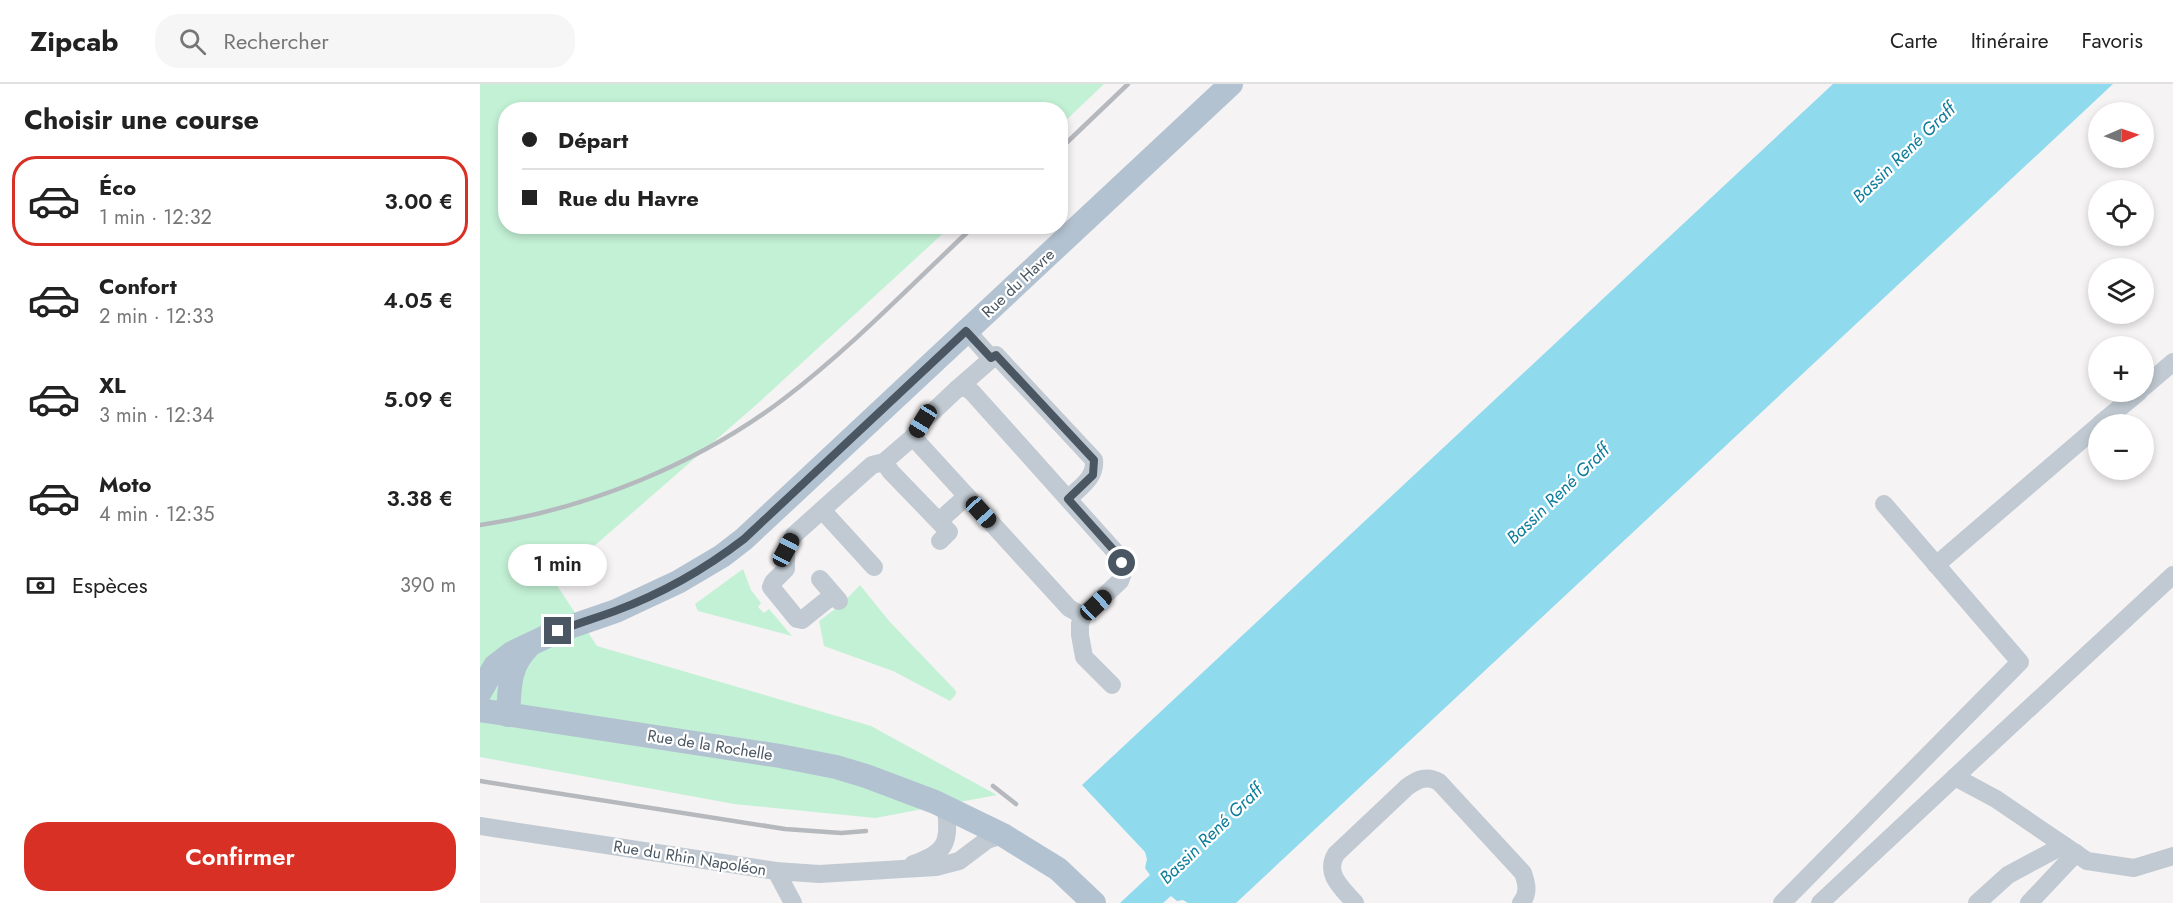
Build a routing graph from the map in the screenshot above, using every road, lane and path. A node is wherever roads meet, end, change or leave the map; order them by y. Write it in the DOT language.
graph roads {
  1 [pos="1231,84"];
  2 [pos="966,331"];
  3 [pos="989,356"];
  4 [pos="2173,362"];
  5 [pos="2154,378"];
  6 [pos="957,389"];
  7 [pos="2127,402"];
  8 [pos="2112,414"];
  9 [pos="2088,434"];
  10 [pos="913,437"];
  11 [pos="884,462"];
  12 [pos="967,496"];
  13 [pos="1068,499"];
  14 [pos="1884,504"];
  15 [pos="822,510"];
  16 [pos="939,521"];
  17 [pos="940,541"];
  18 [pos="1936,565"];
  19 [pos="874,567"];
  20 [pos="2173,575"];
  21 [pos="820,579"];
  22 [pos="1083,616"];
  23 [pos="530,645"];
  24 [pos="1112,685"];
  25 [pos="480,692"];
  26 [pos="480,710"];
  27 [pos="508,715"];
  28 [pos="1955,777"];
  29 [pos="943,813"];
  30 [pos="480,826"];
  31 [pos="1003,835"];
  32 [pos="2070,849"];
  33 [pos="2173,856"];
  34 [pos="900,868"];
  35 [pos="776,871"];
  36 [pos="1798,888"];
  37 [pos="793,903"];
  38 [pos="1094,903"];
  39 [pos="1355,903"];
  40 [pos="1521,903"];
  41 [pos="1782,903"];
  42 [pos="1813,903"];
  43 [pos="1820,903"];
  44 [pos="1977,903"];
  45 [pos="2029,903"];
  1 -- 2 [label="main road, Rue du Havre"];
  2 -- 3 [label="street"];
  2 -- 23 [label="main road, Rue du Havre"];
  3 -- 6 [label="street"];
  3 -- 13 [label="street"];
  4 -- 5 [label="street"];
  6 -- 10 [label="street"];
  6 -- 13 [label="street"];
  7 -- 8 [label="street"];
  9 -- 18 [label="street"];
  10 -- 11 [label="street"];
  10 -- 12 [label="street"];
  11 -- 15 [label="street"];
  11 -- 16 [label="street"];
  12 -- 16 [label="street"];
  12 -- 22 [label="street"];
  13 -- 22 [label="street"];
  14 -- 18 [label="street"];
  15 -- 19 [label="street"];
  15 -- 21 [label="street"];
  16 -- 17 [label="street"];
  18 -- 36 [label="street"];
  20 -- 28 [label="street"];
  22 -- 24 [label="street"];
  23 -- 25 [label="main road, Rue du Havre"];
  23 -- 27 [label="main road, Rue du Havre"];
  26 -- 27 [label="main road, Rue de la Rochelle"];
  27 -- 29 [label="main road, Rue de la Rochelle"];
  28 -- 32 [label="street"];
  28 -- 43 [label="street"];
  29 -- 31 [label="main road"];
  29 -- 34 [label="street, Rue du Rhin Napoléon"];
  30 -- 35 [label="street, Rue du Rhin Napoléon"];
  31 -- 34 [label="street, Rue du Rhin Napoléon"];
  31 -- 38 [label="main road"];
  32 -- 33 [label="street"];
  32 -- 44 [label="street"];
  32 -- 45 [label="street"];
  34 -- 35 [label="street, Rue du Rhin Napoléon"];
  35 -- 37 [label="street"];
  36 -- 41 [label="street"];
  36 -- 42 [label="street"];
  39 -- 40 [label="street"];
}
